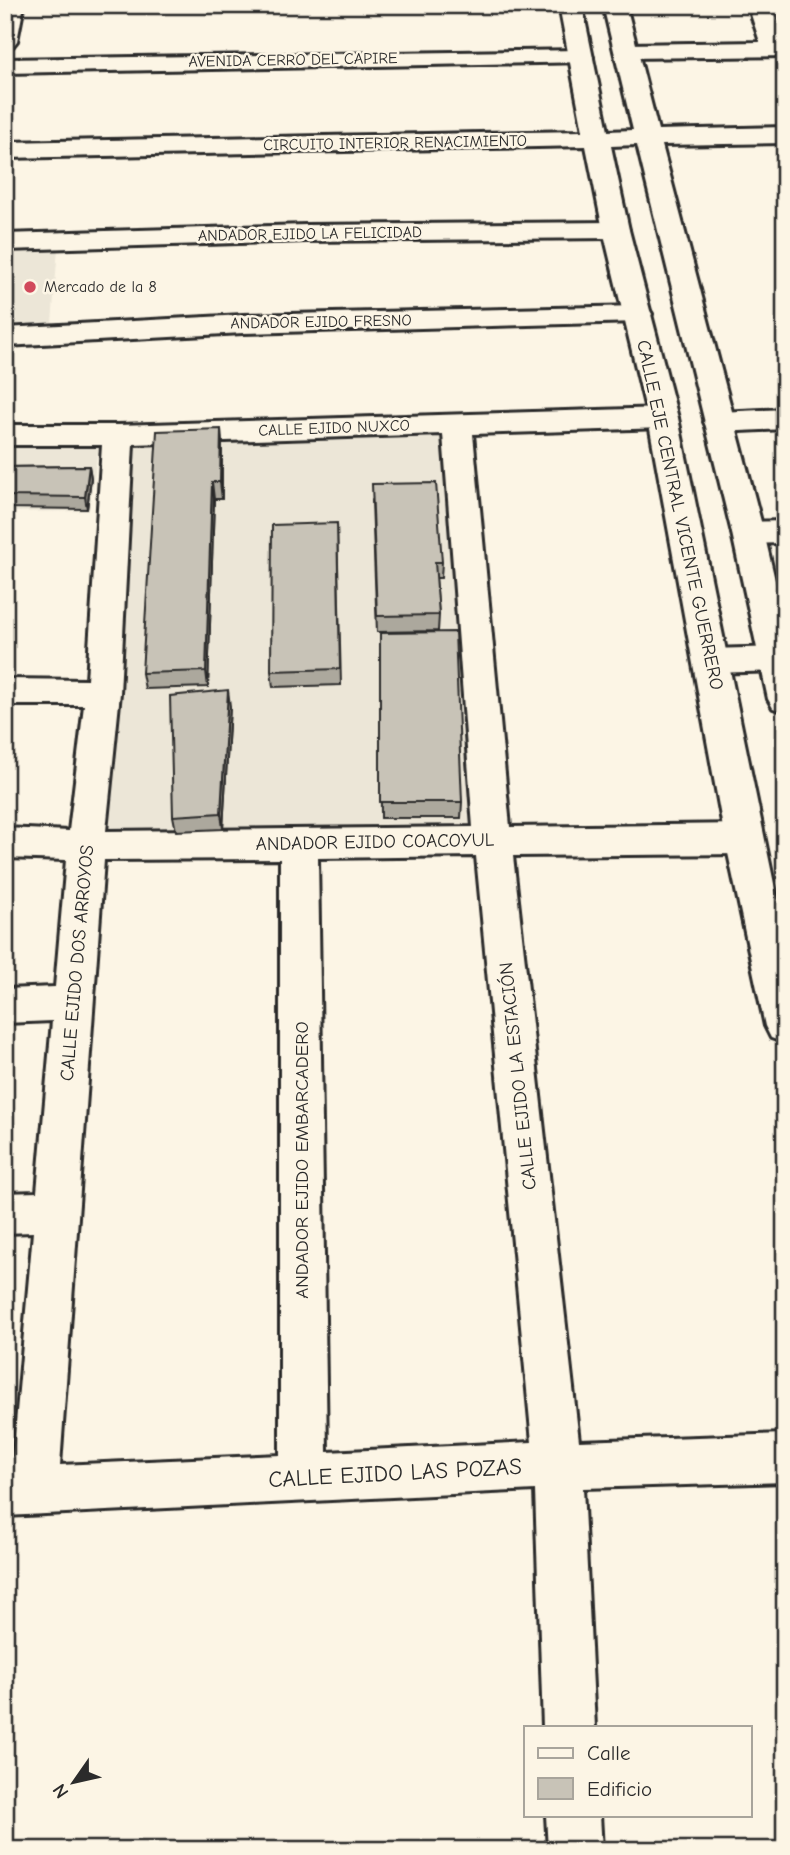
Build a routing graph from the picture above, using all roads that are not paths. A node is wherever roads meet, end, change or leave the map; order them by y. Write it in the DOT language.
graph roads {
  1 [pos="13,5"];
  2 [pos="570,5"];
  3 [pos="614,5"];
  4 [pos="759,5"];
  5 [pos="5,41"];
  6 [pos="780,49"];
  7 [pos="627,51"];
  8 [pos="581,57"];
  9 [pos="5,66"];
  10 [pos="785,135"];
  11 [pos="649,139"];
  12 [pos="598,140"];
  13 [pos="5,150"];
  14 [pos="616,230"];
  15 [pos="5,242"];
  16 [pos="638,314"];
  17 [pos="5,337"];
  18 [pos="663,418"];
  19 [pos="785,419"];
  20 [pos="719,422"];
  21 [pos="457,424"];
  22 [pos="5,435"];
  23 [pos="118,435"];
  24 [pos="785,532"];
  25 [pos="748,533"];
  26 [pos="780,659"];
  27 [pos="710,661"];
  28 [pos="5,692"];
  29 [pos="103,693"];
  30 [pos="785,699"];
  31 [pos="744,839"];
  32 [pos="493,840"];
  33 [pos="5,843"];
  34 [pos="299,843"];
  35 [pos="86,846"];
  36 [pos="73,1003"];
  37 [pos="5,1006"];
  38 [pos="785,1026"];
  39 [pos="57,1211"];
  40 [pos="5,1213"];
  41 [pos="785,1458"];
  42 [pos="558,1465"];
  43 [pos="304,1476"];
  44 [pos="20,1491"];
  45 [pos="569,1726"];
  46 [pos="573,1816"];
  47 [pos="575,1850"];
  1 -- 5 [label="street"];
  2 -- 8 [label="street, CALLE EJE CENTRAL VICENTE GUERRERO"];
  3 -- 7 [label="street"];
  4 -- 6 [label="street"];
  6 -- 7 [label="street"];
  7 -- 11 [label="street"];
  8 -- 9 [label="street, AVENIDA CERRO DEL CAPIRE"];
  8 -- 12 [label="street, CALLE EJE CENTRAL VICENTE GUERRERO"];
  10 -- 11 [label="street, CIRCUITO INTERIOR RENACIMIENTO"];
  11 -- 12 [label="street, CIRCUITO INTERIOR RENACIMIENTO"];
  11 -- 20 [label="street"];
  12 -- 13 [label="street, CIRCUITO INTERIOR RENACIMIENTO"];
  12 -- 14 [label="street, CALLE EJE CENTRAL VICENTE GUERRERO"];
  14 -- 15 [label="street, ANDADOR EJIDO LA FELICIDAD"];
  14 -- 16 [label="street, CALLE EJE CENTRAL VICENTE GUERRERO"];
  16 -- 17 [label="street, ANDADOR EJIDO FRESNO"];
  16 -- 18 [label="street, CALLE EJE CENTRAL VICENTE GUERRERO"];
  18 -- 21 [label="street, CALLE EJIDO NUXCO"];
  18 -- 27 [label="street, CALLE EJE CENTRAL VICENTE GUERRERO"];
  19 -- 20 [label="street"];
  20 -- 25 [label="street"];
  21 -- 23 [label="street, CALLE EJIDO NUXCO"];
  21 -- 32 [label="street, CALLE EJIDO LA ESTACIÓN"];
  22 -- 23 [label="street, CALLE EJIDO NUXCO"];
  23 -- 29 [label="street, CALLE EJIDO DOS ARROYOS"];
  24 -- 25 [label="street"];
  25 -- 26 [label="street"];
  26 -- 27 [label="street"];
  26 -- 30 [label="street"];
  27 -- 31 [label="street, CALLE EJE CENTRAL VICENTE GUERRERO"];
  28 -- 29 [label="street"];
  29 -- 35 [label="street, CALLE EJIDO DOS ARROYOS"];
  31 -- 32 [label="street, ANDADOR EJIDO COACOYUL"];
  31 -- 38 [label="street, CALLE EJE CENTRAL VICENTE GUERRERO"];
  32 -- 34 [label="street, ANDADOR EJIDO COACOYUL"];
  32 -- 42 [label="street, CALLE EJIDO LA ESTACIÓN"];
  33 -- 35 [label="street, ANDADOR EJIDO COACOYUL"];
  34 -- 35 [label="street, ANDADOR EJIDO COACOYUL"];
  34 -- 43 [label="street, ANDADOR EJIDO EMBARCADERO"];
  35 -- 36 [label="street, CALLE EJIDO DOS ARROYOS"];
  36 -- 37 [label="street"];
  36 -- 39 [label="street, CALLE EJIDO DOS ARROYOS"];
  39 -- 40 [label="street"];
  39 -- 44 [label="street, CALLE EJIDO DOS ARROYOS"];
  41 -- 42 [label="street, CALLE EJIDO LAS POZAS"];
  42 -- 43 [label="street, CALLE EJIDO LAS POZAS"];
  42 -- 45 [label="street, CALLE EJIDO LA ESTACIÓN"];
  43 -- 44 [label="street, CALLE EJIDO LAS POZAS"];
  46 -- 47 [label="street"];
}
